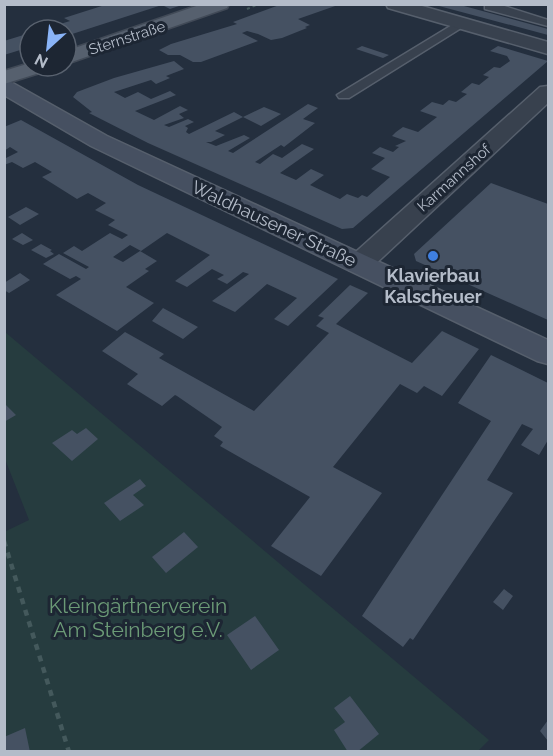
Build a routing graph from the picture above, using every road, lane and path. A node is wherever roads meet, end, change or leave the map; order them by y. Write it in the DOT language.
graph roads {
  1 [pos="221,4"];
  2 [pos="394,4"];
  3 [pos="493,4"];
  4 [pos="462,23"];
  5 [pos="549,23"];
  6 [pos="549,48"];
  7 [pos="78,54"];
  8 [pos="4,86"];
  9 [pos="549,92"];
  10 [pos="344,95"];
  11 [pos="359,264"];
  12 [pos="549,353"];
  13 [pos="4,541"];
  14 [pos="69,752"];
  1 -- 7 [label="main road, Sternstraße"];
  2 -- 4 [label="street"];
  3 -- 5 [label="lane"];
  4 -- 6 [label="street"];
  4 -- 10 [label="lane"];
  8 -- 11 [label="street, Waldhausener Straße"];
  9 -- 11 [label="street, Karmannshof"];
  11 -- 12 [label="street, Waldhausener Straße"];
  13 -- 14 [label="path"];
}
